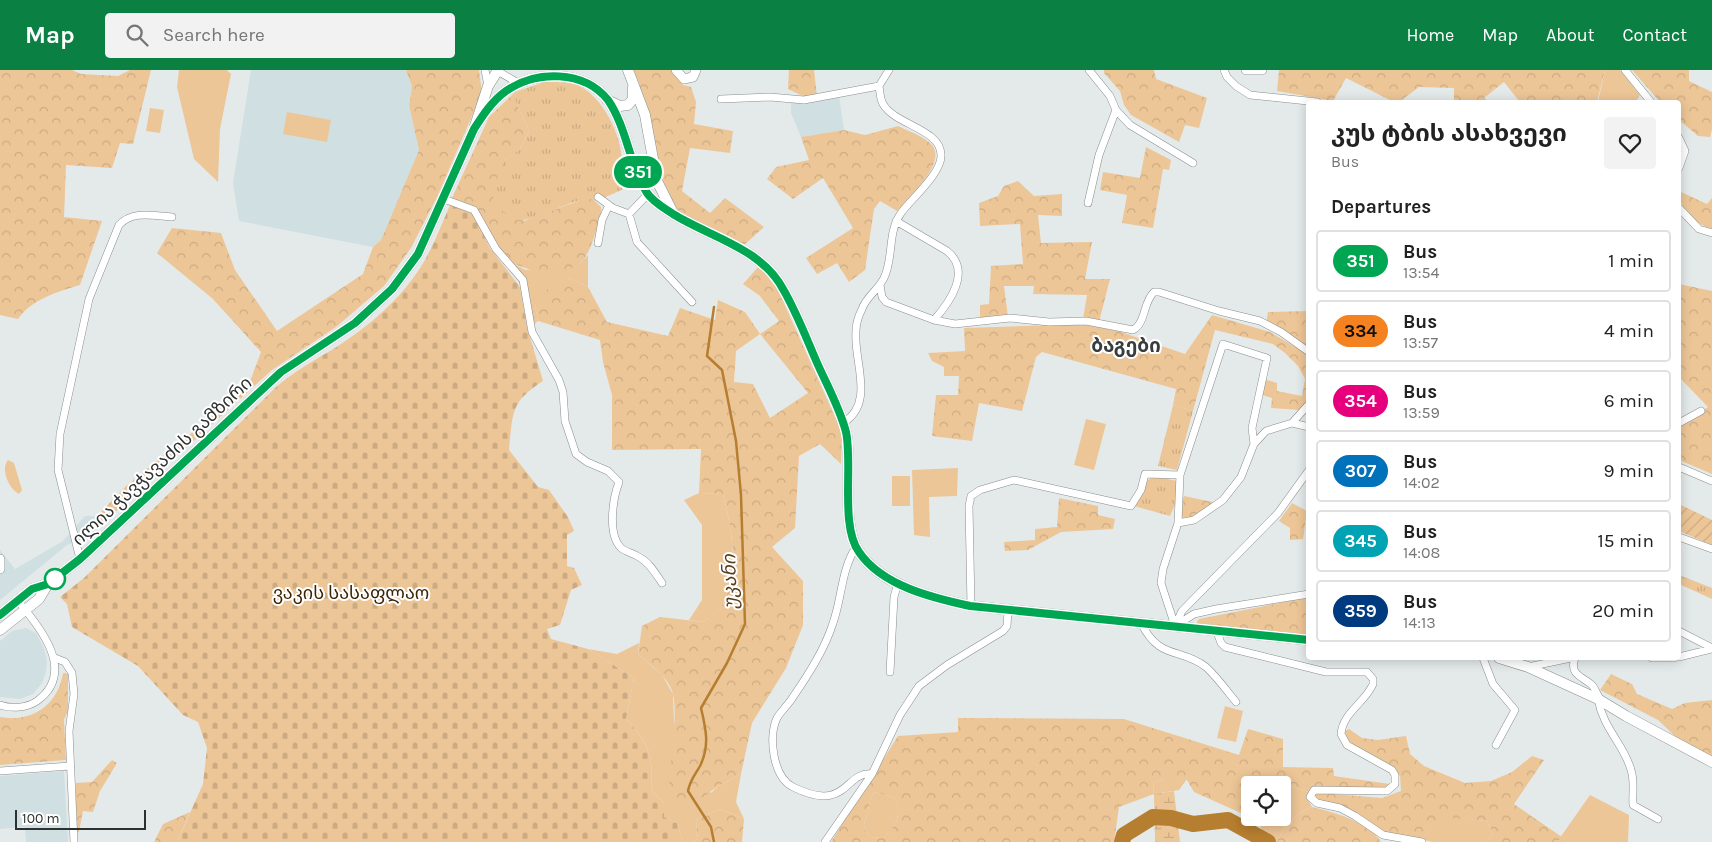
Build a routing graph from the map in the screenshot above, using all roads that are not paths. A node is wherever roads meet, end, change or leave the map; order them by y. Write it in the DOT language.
graph roads {
  1 [pos="485,70"];
  2 [pos="497,70"];
  3 [pos="628,70"];
  4 [pos="676,70"];
  5 [pos="696,70"];
  6 [pos="888,70"];
  7 [pos="1089,70"];
  8 [pos="1224,70"];
  9 [pos="1246,70"];
  10 [pos="1262,70"];
  11 [pos="1625,70"];
  12 [pos="560,72"];
  13 [pos="518,83"];
  14 [pos="633,83"];
  15 [pos="488,86"];
  16 [pos="879,86"];
  17 [pos="721,99"];
  18 [pos="607,100"];
  19 [pos="1649,100"];
  20 [pos="1306,101"];
  21 [pos="1116,110"];
  22 [pos="474,129"];
  23 [pos="1681,142"];
  24 [pos="1681,162"];
  25 [pos="1193,163"];
  26 [pos="648,194"];
  27 [pos="598,197"];
  28 [pos="444,198"];
  29 [pos="1088,204"];
  30 [pos="609,205"];
  31 [pos="1681,210"];
  32 [pos="629,214"];
  33 [pos="676,216"];
  34 [pos="172,217"];
  35 [pos="896,222"];
  36 [pos="1712,233"];
  37 [pos="598,243"];
  38 [pos="880,285"];
  39 [pos="692,302"];
  40 [pos="934,320"];
  41 [pos="1306,350"];
  42 [pos="1306,408"];
  43 [pos="1701,411"];
  44 [pos="1681,422"];
  45 [pos="843,423"];
  46 [pos="1292,424"];
  47 [pos="1306,427"];
  48 [pos="1254,444"];
  49 [pos="1681,468"];
  50 [pos="1306,474"];
  51 [pos="1180,475"];
  52 [pos="1712,481"];
  53 [pos="1178,523"];
  54 [pos="1681,538"];
  55 [pos="856,548"];
  56 [pos="1712,549"];
  57 [pos="0,559"];
  58 [pos="80,559"];
  59 [pos="0,569"];
  60 [pos="898,582"];
  61 [pos="662,583"];
  62 [pos="48,584"];
  63 [pos="1306,594"];
  64 [pos="18,601"];
  65 [pos="970,606"];
  66 [pos="26,610"];
  67 [pos="1008,611"];
  68 [pos="0,616"];
  69 [pos="1141,623"];
  70 [pos="1174,626"];
  71 [pos="0,630"];
  72 [pos="1217,632"];
  73 [pos="1681,632"];
  74 [pos="1306,640"];
  75 [pos="1712,649"];
  76 [pos="1681,657"];
  77 [pos="55,658"];
  78 [pos="1484,660"];
  79 [pos="1505,660"];
  80 [pos="1561,660"];
  81 [pos="1575,660"];
  82 [pos="1528,667"];
  83 [pos="890,672"];
  84 [pos="1600,700"];
  85 [pos="1236,702"];
  86 [pos="0,705"];
  87 [pos="1496,745"];
  88 [pos="1712,762"];
  89 [pos="70,766"];
  90 [pos="0,771"];
  91 [pos="872,774"];
  92 [pos="1658,819"];
  93 [pos="74,842"];
  94 [pos="825,842"];
  95 [pos="1422,842"];
  1 -- 15 [label="street"];
  2 -- 13 [label="street"];
  2 -- 15 [label="main road"];
  3 -- 14 [label="main road"];
  4 -- 5 [label="street"];
  6 -- 16 [label="street"];
  7 -- 21 [label="street"];
  8 -- 20 [label="street"];
  9 -- 10 [label="street"];
  11 -- 19 [label="street"];
  12 -- 13 [label="main road"];
  12 -- 18 [label="main road"];
  13 -- 22 [label="main road"];
  14 -- 18 [label="main road"];
  14 -- 33 [label="main road"];
  15 -- 22 [label="main road"];
  16 -- 17 [label="street"];
  16 -- 35 [label="street"];
  18 -- 26 [label="main road"];
  21 -- 25 [label="street"];
  21 -- 29 [label="street"];
  22 -- 28 [label="main road, ილია ჭავჭავაძის გამზირი"];
  23 -- 24 [label="street"];
  26 -- 32 [label="street"];
  26 -- 33 [label="main road"];
  27 -- 30 [label="street"];
  28 -- 58 [label="main road, ილია ჭავჭავაძის გამზირი"];
  28 -- 61 [label="street"];
  30 -- 32 [label="street"];
  30 -- 37 [label="street"];
  31 -- 36 [label="street"];
  32 -- 39 [label="street"];
  33 -- 45 [label="main road"];
  34 -- 58 [label="street"];
  35 -- 38 [label="street"];
  35 -- 40 [label="street"];
  38 -- 40 [label="street"];
  38 -- 45 [label="street"];
  40 -- 41 [label="street"];
  42 -- 46 [label="street"];
  43 -- 44 [label="street"];
  45 -- 55 [label="main road"];
  46 -- 47 [label="street"];
  46 -- 48 [label="street"];
  48 -- 51 [label="street"];
  48 -- 53 [label="street"];
  49 -- 52 [label="street"];
  50 -- 70 [label="street"];
  51 -- 53 [label="street"];
  51 -- 65 [label="street"];
  53 -- 70 [label="street"];
  54 -- 56 [label="street"];
  55 -- 60 [label="main road"];
  55 -- 91 [label="street"];
  57 -- 59 [label="street"];
  58 -- 62 [label="main road, ილია ჭავჭავაძის გამზირი"];
  60 -- 65 [label="main road"];
  60 -- 83 [label="street"];
  62 -- 64 [label="main road, ილია ჭავჭავაძის გამზირი"];
  62 -- 66 [label="main road, ილია ჭავჭავაძის გამზირი"];
  63 -- 70 [label="street"];
  64 -- 66 [label="street"];
  64 -- 68 [label="main road, ილია ჭავჭავაძის გამზირი"];
  65 -- 67 [label="main road"];
  66 -- 71 [label="main road, ილია ჭავჭავაძის გამზირი"];
  66 -- 77 [label="street"];
  67 -- 69 [label="main road"];
  67 -- 91 [label="street"];
  69 -- 70 [label="main road"];
  69 -- 85 [label="street"];
  70 -- 72 [label="main road"];
  72 -- 74 [label="main road"];
  72 -- 95 [label="street"];
  73 -- 75 [label="street"];
  75 -- 76 [label="street"];
  77 -- 86 [label="street"];
  77 -- 89 [label="street"];
  78 -- 87 [label="street"];
  79 -- 82 [label="main road"];
  80 -- 82 [label="street"];
  81 -- 84 [label="street"];
  82 -- 84 [label="main road"];
  84 -- 88 [label="main road"];
  84 -- 92 [label="street"];
  89 -- 90 [label="street"];
  89 -- 93 [label="street"];
  91 -- 94 [label="street"];
}
